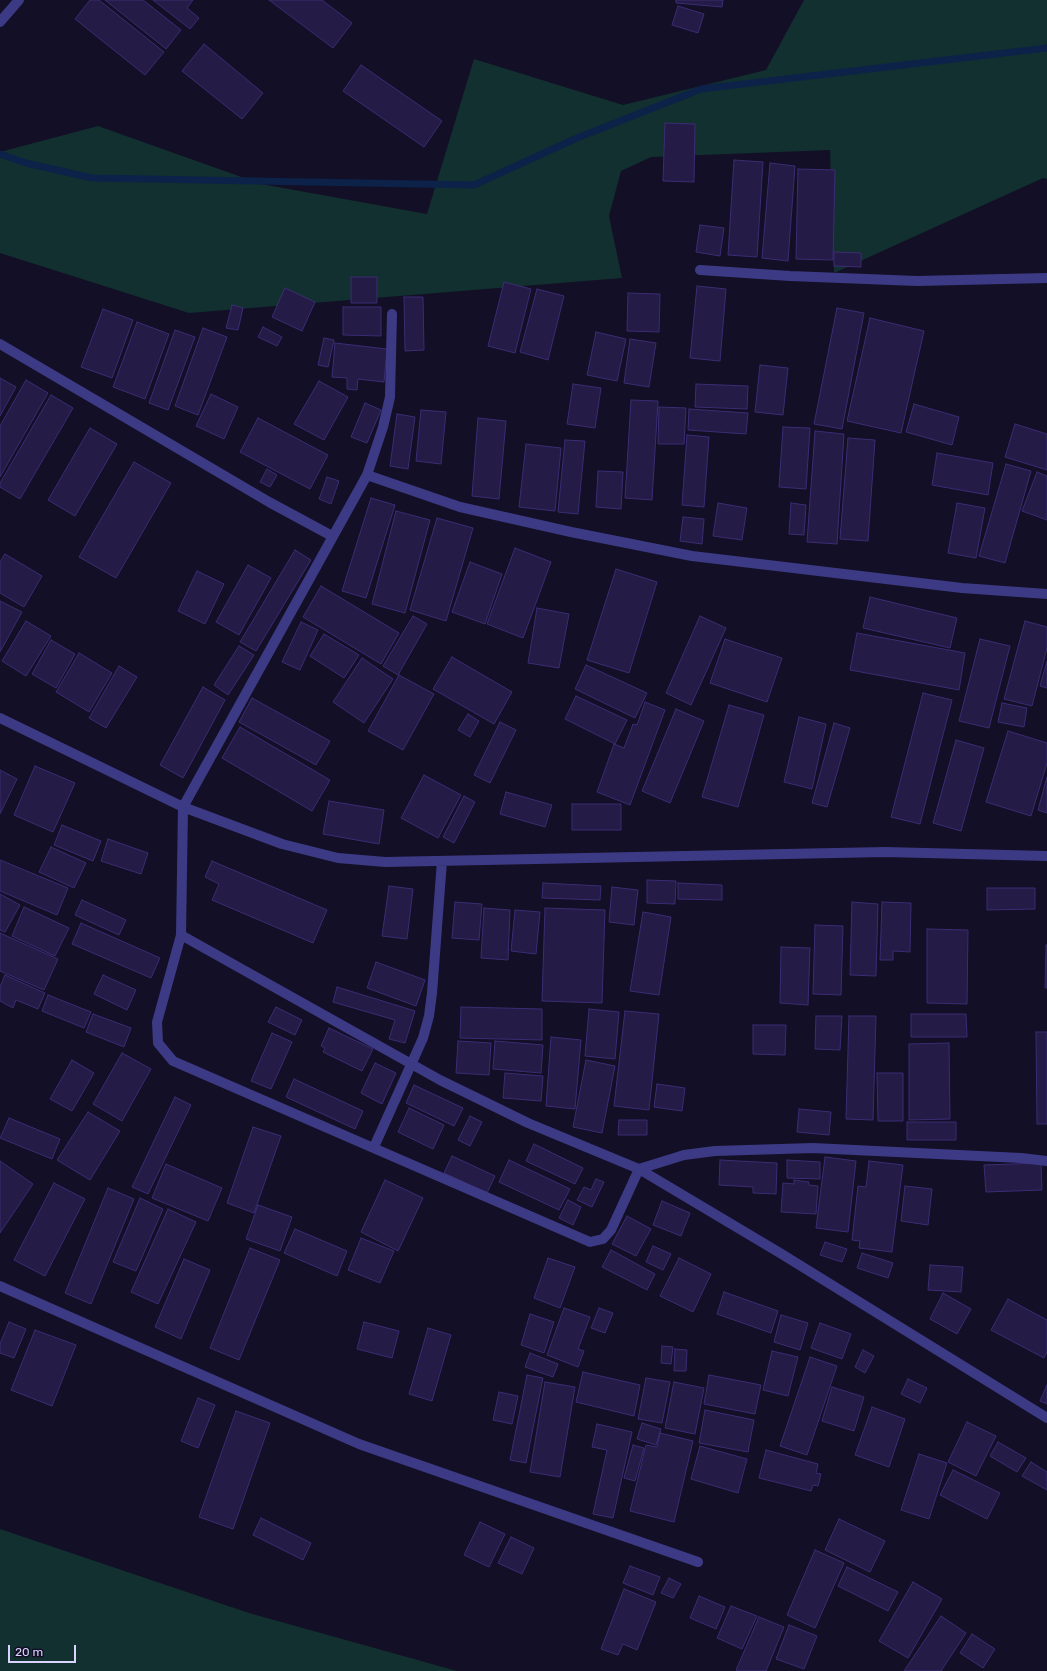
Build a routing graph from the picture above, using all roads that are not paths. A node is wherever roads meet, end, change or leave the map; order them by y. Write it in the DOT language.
graph roads {
  1 [pos="19,0"];
  2 [pos="0,22"];
  3 [pos="700,270"];
  4 [pos="1047,278"];
  5 [pos="392,314"];
  6 [pos="0,344"];
  7 [pos="367,475"];
  8 [pos="332,536"];
  9 [pos="1047,594"];
  10 [pos="0,718"];
  11 [pos="183,807"];
  12 [pos="1047,856"];
  13 [pos="442,861"];
  14 [pos="180,935"];
  15 [pos="411,1065"];
  16 [pos="374,1147"];
  17 [pos="1047,1161"];
  18 [pos="639,1168"];
  19 [pos="0,1286"];
  20 [pos="1047,1418"];
  21 [pos="698,1562"];
  1 -- 2 [label="street"];
  3 -- 4 [label="street"];
  5 -- 7 [label="street"];
  6 -- 8 [label="street"];
  7 -- 8 [label="street"];
  7 -- 9 [label="street"];
  8 -- 11 [label="street"];
  10 -- 11 [label="street"];
  11 -- 13 [label="street"];
  11 -- 14 [label="street"];
  12 -- 13 [label="street"];
  13 -- 15 [label="street"];
  14 -- 15 [label="street"];
  14 -- 16 [label="street"];
  15 -- 16 [label="street"];
  15 -- 18 [label="street"];
  16 -- 18 [label="street"];
  17 -- 18 [label="street"];
  18 -- 20 [label="street"];
  19 -- 21 [label="street"];
}
